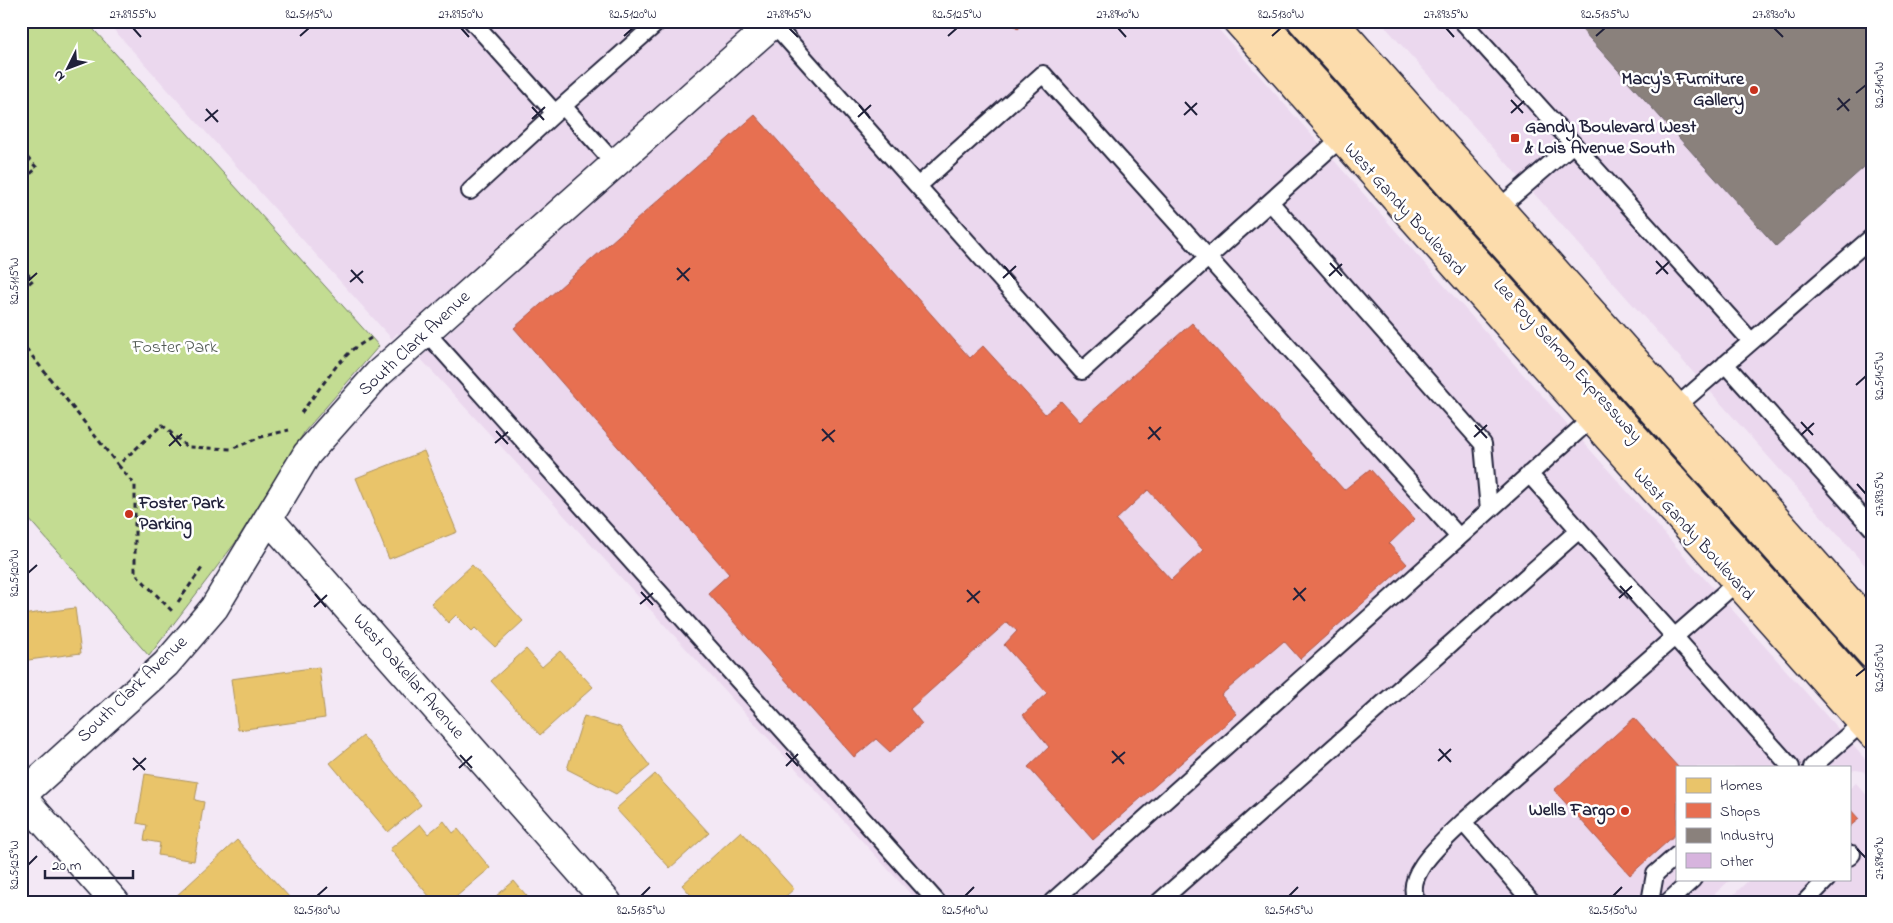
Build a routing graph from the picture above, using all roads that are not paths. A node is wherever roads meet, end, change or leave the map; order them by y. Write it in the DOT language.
graph roads {
  1 [pos="472,21"];
  2 [pos="659,21"];
  3 [pos="1237,21"];
  4 [pos="1261,21"];
  5 [pos="1302,21"];
  6 [pos="1462,21"];
  7 [pos="774,22"];
  8 [pos="1337,23"];
  9 [pos="1374,68"];
  10 [pos="559,110"];
  11 [pos="1341,138"];
  12 [pos="1573,144"];
  13 [pos="615,164"];
  14 [pos="918,186"];
  15 [pos="470,191"];
  16 [pos="1390,193"];
  17 [pos="1270,202"];
  18 [pos="1499,208"];
  19 [pos="1872,237"];
  20 [pos="1208,258"];
  21 [pos="426,332"];
  22 [pos="1751,341"];
  23 [pos="1725,364"];
  24 [pos="1676,407"];
  25 [pos="1590,420"];
  26 [pos="1529,474"];
  27 [pos="1489,510"];
  28 [pos="269,519"];
  29 [pos="1872,528"];
  30 [pos="1579,530"];
  31 [pos="1459,538"];
  32 [pos="1736,583"];
  33 [pos="1872,627"];
  34 [pos="1674,637"];
  35 [pos="1872,655"];
  36 [pos="1869,717"];
  37 [pos="1789,766"];
  38 [pos="1813,766"];
  39 [pos="21,796"];
  40 [pos="1463,822"];
  41 [pos="1676,856"];
  42 [pos="1692,880"];
  43 [pos="1826,880"];
  44 [pos="115,902"];
  45 [pos="607,902"];
  46 [pos="937,902"];
  47 [pos="1052,902"];
  48 [pos="1159,902"];
  49 [pos="1418,902"];
  50 [pos="1532,902"];
  51 [pos="1650,902"];
  52 [pos="1668,902"];
  53 [pos="1804,902"];
  1 -- 10 [label="lane"];
  2 -- 10 [label="lane"];
  3 -- 11 [label="main road, West Gandy Boulevard"];
  4 -- 36 [label="main road, Lee Roy Selmon Expressway"];
  5 -- 9 [label="main road"];
  5 -- 35 [label="main road, Lee Roy Selmon Expressway"];
  6 -- 12 [label="lane"];
  7 -- 13 [label="street, South Clark Avenue"];
  7 -- 14 [label="lane"];
  8 -- 9 [label="main road"];
  9 -- 18 [label="main road"];
  10 -- 13 [label="lane"];
  10 -- 15 [label="lane"];
  11 -- 16 [label="main road, West Gandy Boulevard"];
  11 -- 17 [label="lane"];
  12 -- 18 [label="lane"];
  12 -- 22 [label="lane"];
  13 -- 21 [label="street, South Clark Avenue"];
  14 -- 20 [label="lane"];
  14 -- 20 [label="lane"];
  16 -- 25 [label="main road, West Gandy Boulevard"];
  16 -- 36 [label="main road"];
  17 -- 20 [label="lane"];
  17 -- 27 [label="lane"];
  18 -- 24 [label="main road"];
  19 -- 22 [label="lane"];
  20 -- 31 [label="lane"];
  21 -- 28 [label="street, South Clark Avenue"];
  21 -- 46 [label="lane"];
  22 -- 23 [label="lane"];
  23 -- 24 [label="lane"];
  23 -- 29 [label="lane"];
  24 -- 33 [label="main road"];
  25 -- 26 [label="lane"];
  25 -- 32 [label="main road, West Gandy Boulevard"];
  26 -- 27 [label="lane"];
  26 -- 30 [label="lane"];
  27 -- 31 [label="lane"];
  28 -- 39 [label="street, South Clark Avenue"];
  28 -- 45 [label="street, West Oakellar Avenue"];
  30 -- 34 [label="lane"];
  30 -- 48 [label="lane"];
  31 -- 47 [label="lane"];
  32 -- 34 [label="lane"];
  32 -- 36 [label="main road, West Gandy Boulevard"];
  34 -- 37 [label="lane"];
  34 -- 40 [label="lane"];
  36 -- 38 [label="lane"];
  39 -- 44 [label="street"];
  40 -- 49 [label="lane"];
  40 -- 50 [label="lane"];
  41 -- 51 [label="lane"];
  42 -- 52 [label="lane"];
  43 -- 53 [label="lane"];
}
